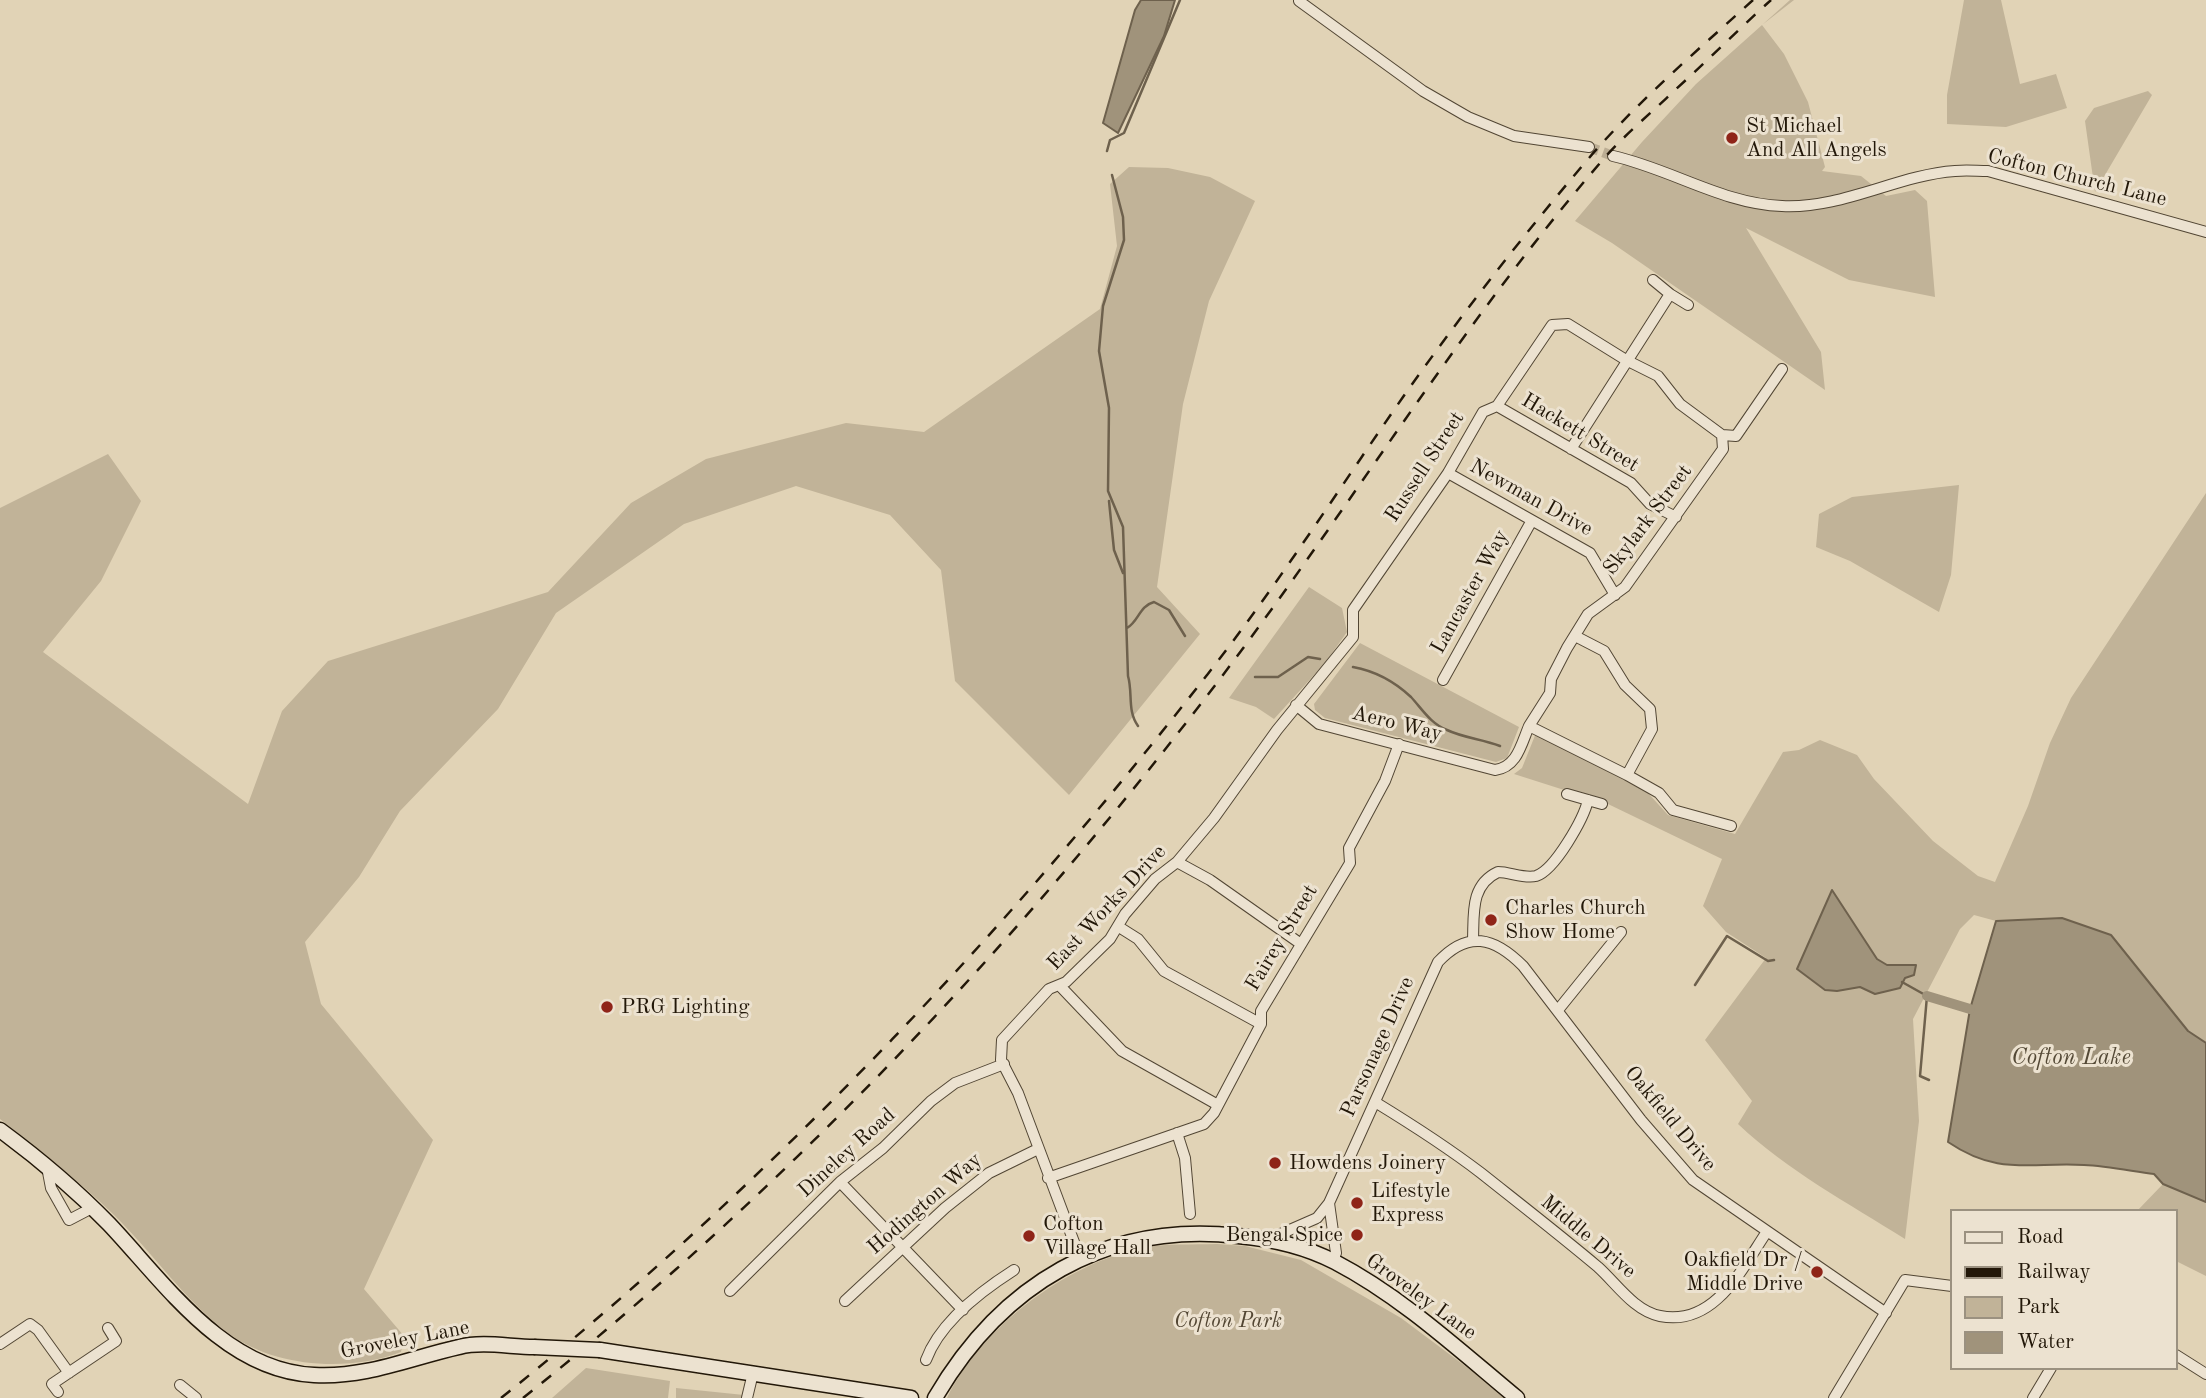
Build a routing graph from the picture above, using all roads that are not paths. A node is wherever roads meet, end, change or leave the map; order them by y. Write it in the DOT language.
graph roads {
  1 [pos="1299,1"];
  2 [pos="1589,148"];
  3 [pos="1613,156"];
  4 [pos="2206,232"];
  5 [pos="1653,280"];
  6 [pos="1670,294"];
  7 [pos="1688,305"];
  8 [pos="1626,360"];
  9 [pos="1782,369"];
  10 [pos="1497,406"];
  11 [pos="1722,435"];
  12 [pos="1571,449"];
  13 [pos="1447,473"];
  14 [pos="1676,517"];
  15 [pos="1531,522"];
  16 [pos="1615,595"];
  17 [pos="1575,636"];
  18 [pos="1443,680"];
  19 [pos="1296,705"];
  20 [pos="1529,726"];
  21 [pos="1399,744"];
  22 [pos="1495,770"];
  23 [pos="1627,775"];
  24 [pos="1567,794"];
  25 [pos="1588,800"];
  26 [pos="1602,804"];
  27 [pos="1731,826"];
  28 [pos="1178,862"];
  29 [pos="1119,927"];
  30 [pos="1620,932"];
  31 [pos="1473,940"];
  32 [pos="1301,944"];
  33 [pos="1061,987"];
  34 [pos="1559,1010"];
  35 [pos="1261,1024"];
  36 [pos="1004,1064"];
  37 [pos="1375,1102"];
  38 [pos="1219,1105"];
  39 [pos="0,1130"];
  40 [pos="1177,1133"];
  41 [pos="1038,1149"];
  42 [pos="47,1167"];
  43 [pos="1048,1178"];
  44 [pos="840,1182"];
  45 [pos="1329,1203"];
  46 [pos="92,1208"];
  47 [pos="1190,1214"];
  48 [pos="1307,1224"];
  49 [pos="1330,1228"];
  50 [pos="1766,1233"];
  51 [pos="1269,1239"];
  52 [pos="902,1247"];
  53 [pos="1080,1258"];
  54 [pos="1333,1261"];
  55 [pos="1014,1270"];
  56 [pos="1951,1286"];
  57 [pos="730,1291"];
  58 [pos="845,1301"];
  59 [pos="963,1310"];
  60 [pos="1886,1312"];
  61 [pos="107,1328"];
  62 [pos="0,1343"];
  63 [pos="2178,1356"];
  64 [pos="926,1360"];
  65 [pos="2050,1370"];
  66 [pos="69,1373"];
  67 [pos="753,1373"];
  68 [pos="2206,1374"];
  69 [pos="180,1385"];
  70 [pos="58,1392"];
  71 [pos="196,1398"];
  72 [pos="747,1398"];
  73 [pos="911,1398"];
  74 [pos="935,1398"];
  75 [pos="1517,1398"];
  76 [pos="1834,1398"];
  77 [pos="2033,1398"];
  1 -- 2 [label="street"];
  3 -- 4 [label="street, Cofton Church Lane"];
  5 -- 6 [label="street"];
  6 -- 7 [label="street"];
  6 -- 8 [label="street"];
  8 -- 10 [label="street, Russell Street"];
  8 -- 11 [label="street"];
  8 -- 12 [label="street"];
  9 -- 11 [label="street"];
  10 -- 12 [label="street, Hackett Street"];
  10 -- 13 [label="street, Russell Street"];
  11 -- 14 [label="street, Skylark Street"];
  12 -- 14 [label="street, Hackett Street"];
  13 -- 15 [label="street, Newman Drive"];
  13 -- 19 [label="street, Russell Street"];
  14 -- 16 [label="street, Skylark Street"];
  15 -- 16 [label="street, Newman Drive"];
  15 -- 18 [label="street, Lancaster Way"];
  16 -- 17 [label="street, Skylark Street"];
  17 -- 20 [label="street, Skylark Street"];
  17 -- 23 [label="street"];
  19 -- 21 [label="street, Aero Way"];
  19 -- 28 [label="street, East Works Drive"];
  20 -- 22 [label="street, Skylark Street"];
  20 -- 23 [label="street"];
  21 -- 22 [label="street, Aero Way"];
  21 -- 32 [label="street, Fairey Street"];
  23 -- 27 [label="street"];
  24 -- 25 [label="street"];
  25 -- 26 [label="street"];
  25 -- 31 [label="street"];
  28 -- 29 [label="street, East Works Drive"];
  28 -- 32 [label="street"];
  29 -- 33 [label="street, East Works Drive"];
  29 -- 35 [label="street"];
  30 -- 34 [label="street"];
  31 -- 34 [label="street, Oakfield Drive"];
  31 -- 37 [label="street, Parsonage Drive"];
  32 -- 35 [label="street, Fairey Street"];
  33 -- 36 [label="street, East Works Drive"];
  33 -- 38 [label="street"];
  34 -- 50 [label="street, Oakfield Drive"];
  35 -- 38 [label="street, Fairey Street"];
  36 -- 41 [label="street, East Works Drive"];
  36 -- 44 [label="street, Dineley Road"];
  37 -- 45 [label="street, Parsonage Drive"];
  37 -- 50 [label="street, Middle Drive"];
  38 -- 40 [label="street, Fairey Street"];
  39 -- 42 [label="main road, Groveley Lane"];
  40 -- 43 [label="street, Fairey Street"];
  40 -- 47 [label="street"];
  41 -- 43 [label="street, East Works Drive"];
  41 -- 52 [label="street, Hodington Way"];
  42 -- 46 [label="main road, Groveley Lane"];
  42 -- 46 [label="street"];
  43 -- 53 [label="street, East Works Drive"];
  44 -- 52 [label="street"];
  44 -- 57 [label="street, Dineley Road"];
  45 -- 48 [label="street, Parsonage Drive"];
  45 -- 49 [label="street, Parsonage Drive"];
  46 -- 67 [label="main road, Groveley Lane, bridge"];
  48 -- 49 [label="street"];
  48 -- 51 [label="street, Parsonage Drive"];
  49 -- 54 [label="street, Parsonage Drive"];
  50 -- 60 [label="street, Oakfield Drive"];
  51 -- 53 [label="main road, Groveley Lane"];
  51 -- 54 [label="main road, Groveley Lane"];
  52 -- 58 [label="street, Hodington Way"];
  52 -- 59 [label="street"];
  53 -- 74 [label="main road, Groveley Lane"];
  54 -- 75 [label="main road, Groveley Lane"];
  55 -- 59 [label="street"];
  56 -- 60 [label="street"];
  59 -- 64 [label="street"];
  60 -- 76 [label="street"];
  61 -- 66 [label="street"];
  62 -- 66 [label="street"];
  63 -- 68 [label="street"];
  65 -- 77 [label="street"];
  66 -- 70 [label="street"];
  67 -- 72 [label="street"];
  67 -- 73 [label="main road, Groveley Lane"];
  69 -- 71 [label="street"];
}
